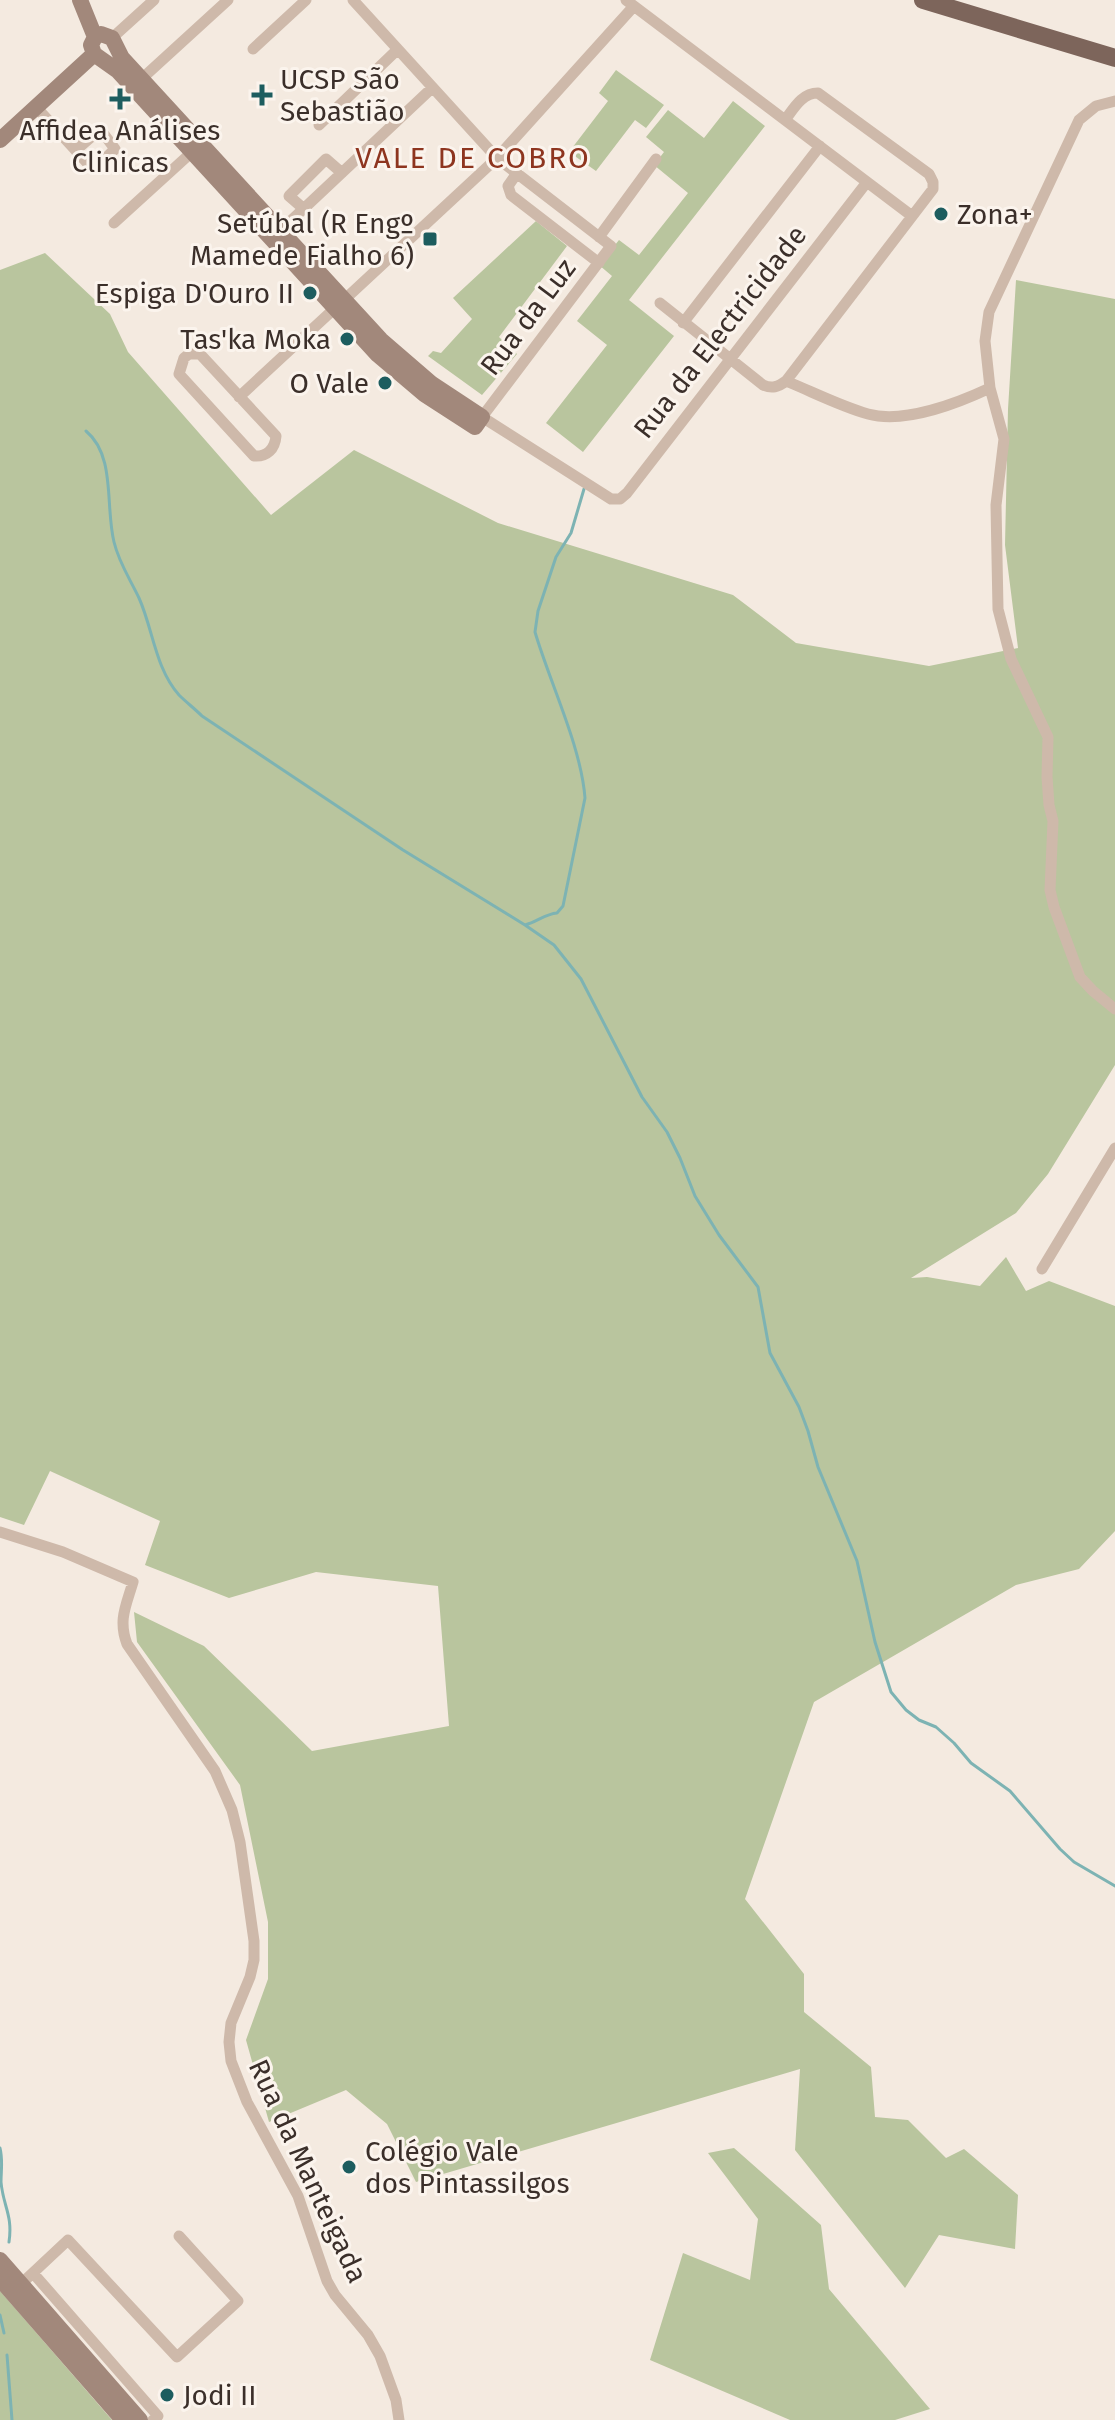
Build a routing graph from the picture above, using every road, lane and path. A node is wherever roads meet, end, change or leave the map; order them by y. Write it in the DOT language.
graph roads {
  1 [pos="80,0"];
  2 [pos="154,0"];
  3 [pos="228,0"];
  4 [pos="306,0"];
  5 [pos="353,0"];
  6 [pos="923,0"];
  7 [pos="965,0"];
  8 [pos="630,3"];
  9 [pos="103,45"];
  10 [pos="1115,47"];
  11 [pos="253,49"];
  12 [pos="397,50"];
  13 [pos="1115,58"];
  14 [pos="137,83"];
  15 [pos="432,88"];
  16 [pos="1115,101"];
  17 [pos="36,107"];
  18 [pos="785,120"];
  19 [pos="319,125"];
  20 [pos="0,140"];
  21 [pos="820,146"];
  22 [pos="76,150"];
  23 [pos="192,152"];
  24 [pos="497,158"];
  25 [pos="656,159"];
  26 [pos="342,173"];
  27 [pos="517,173"];
  28 [pos="867,182"];
  29 [pos="304,209"];
  30 [pos="912,216"];
  31 [pos="114,223"];
  32 [pos="280,231"];
  33 [pos="599,237"];
  34 [pos="599,263"];
  35 [pos="660,303"];
  36 [pos="339,305"];
  37 [pos="683,323"];
  38 [pos="729,360"];
  39 [pos="786,381"];
  40 [pos="990,388"];
  41 [pos="239,397"];
  42 [pos="482,417"];
  43 [pos="1115,1009"];
  44 [pos="1115,1148"];
  45 [pos="1042,1269"];
  46 [pos="0,1532"];
  47 [pos="179,2236"];
  48 [pos="0,2260"];
  49 [pos="27,2278"];
  50 [pos="0,2279"];
  51 [pos="123,2420"];
  52 [pos="140,2420"];
  53 [pos="153,2420"];
  54 [pos="399,2420"];
  1 -- 9 [label="street"];
  2 -- 9 [label="street"];
  3 -- 14 [label="street"];
  4 -- 11 [label="street"];
  5 -- 12 [label="street"];
  6 -- 13 [label="main road"];
  7 -- 10 [label="main road"];
  8 -- 18 [label="street"];
  8 -- 24 [label="street"];
  9 -- 14 [label="street"];
  9 -- 17 [label="street"];
  12 -- 15 [label="street"];
  12 -- 19 [label="street"];
  14 -- 23 [label="street"];
  14 -- 32 [label="street"];
  15 -- 24 [label="street"];
  15 -- 26 [label="street"];
  16 -- 40 [label="street"];
  17 -- 20 [label="street"];
  17 -- 22 [label="street"];
  18 -- 21 [label="street"];
  18 -- 30 [label="street"];
  21 -- 28 [label="street"];
  21 -- 37 [label="street"];
  23 -- 31 [label="street"];
  23 -- 36 [label="street"];
  24 -- 27 [label="street"];
  24 -- 36 [label="street"];
  25 -- 33 [label="street"];
  26 -- 29 [label="street"];
  26 -- 29 [label="street"];
  27 -- 33 [label="street"];
  27 -- 34 [label="street"];
  28 -- 30 [label="street"];
  28 -- 38 [label="street, Rua da Electricidade"];
  29 -- 32 [label="street"];
  30 -- 39 [label="street"];
  32 -- 36 [label="street"];
  33 -- 34 [label="street, Rua da Luz"];
  34 -- 42 [label="street, Rua da Luz"];
  35 -- 37 [label="street"];
  36 -- 41 [label="street"];
  36 -- 42 [label="street"];
  37 -- 38 [label="street"];
  38 -- 39 [label="street"];
  38 -- 42 [label="street, Rua da Electricidade"];
  39 -- 40 [label="street"];
  40 -- 43 [label="street"];
  41 -- 41 [label="street"];
  44 -- 45 [label="street"];
  46 -- 54 [label="street, Rua da Manteigada"];
  47 -- 49 [label="street"];
  48 -- 49 [label="street"];
  49 -- 52 [label="street"];
  49 -- 53 [label="street"];
  50 -- 51 [label="street"];
}
